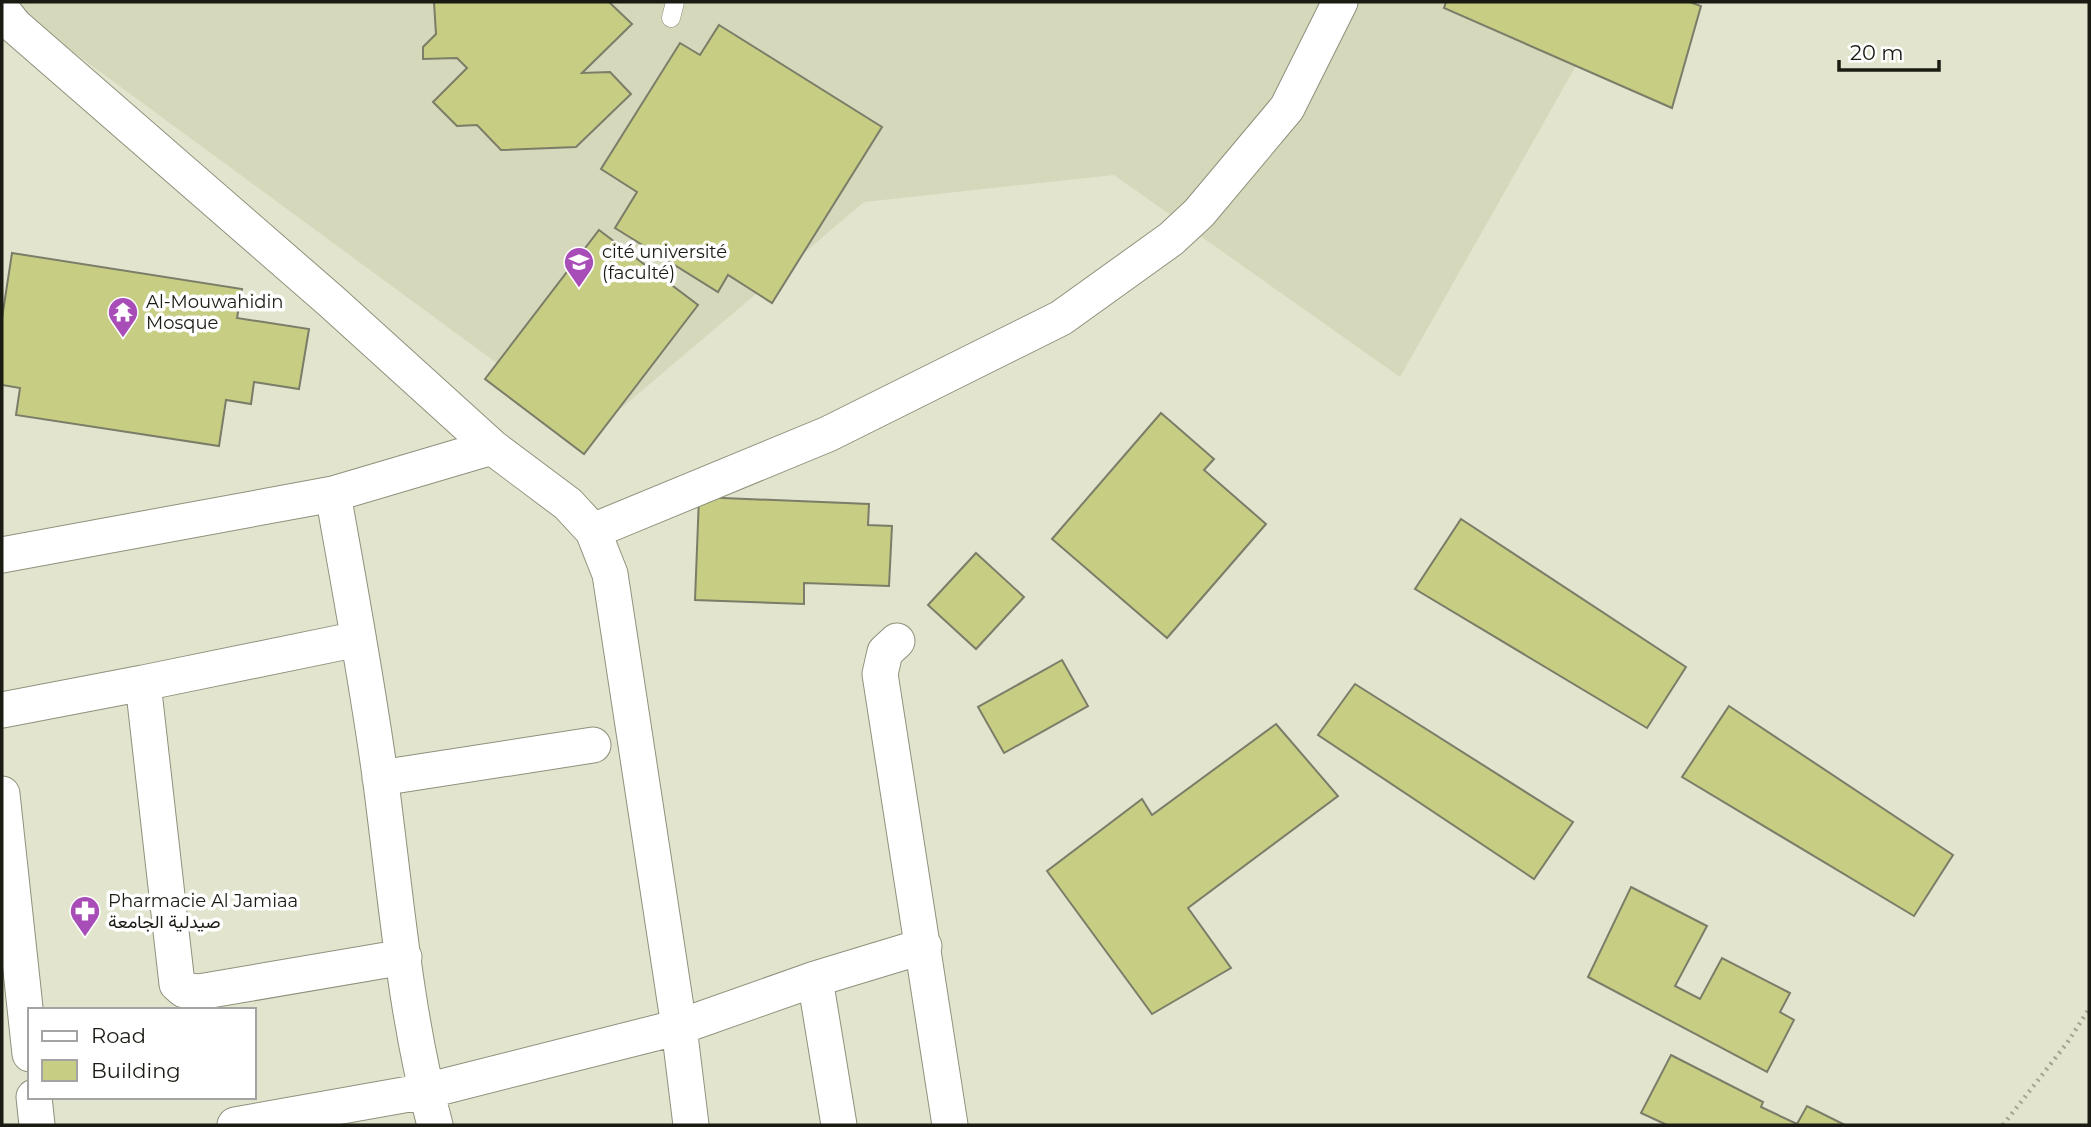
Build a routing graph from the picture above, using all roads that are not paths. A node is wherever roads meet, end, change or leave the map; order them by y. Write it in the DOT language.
graph roads {
  1 [pos="1340,2"];
  2 [pos="2,9"];
  3 [pos="492,447"];
  4 [pos="333,494"];
  5 [pos="593,531"];
  6 [pos="2,555"];
  7 [pos="358,639"];
  8 [pos="897,641"];
  9 [pos="143,683"];
  10 [pos="2,710"];
  11 [pos="593,745"];
  12 [pos="380,778"];
  13 [pos="2,794"];
  14 [pos="924,946"];
  15 [pos="404,957"];
  16 [pos="814,979"];
  17 [pos="679,1027"];
  18 [pos="28,1035"];
  19 [pos="426,1091"];
  20 [pos="34,1099"];
  21 [pos="37,1125"];
  22 [pos="235,1125"];
  23 [pos="435,1125"];
  24 [pos="691,1125"];
  25 [pos="839,1125"];
  26 [pos="950,1125"];
  1 -- 5 [label="street"];
  2 -- 3 [label="street"];
  3 -- 4 [label="street"];
  3 -- 5 [label="street"];
  4 -- 6 [label="street"];
  4 -- 7 [label="street"];
  5 -- 17 [label="street"];
  7 -- 9 [label="street"];
  7 -- 12 [label="street"];
  8 -- 14 [label="street"];
  9 -- 10 [label="street"];
  9 -- 15 [label="street"];
  11 -- 12 [label="street"];
  12 -- 15 [label="street"];
  13 -- 18 [label="street"];
  14 -- 16 [label="street"];
  14 -- 26 [label="street"];
  15 -- 19 [label="street"];
  16 -- 17 [label="street"];
  16 -- 25 [label="street"];
  17 -- 19 [label="street"];
  17 -- 24 [label="street"];
  19 -- 22 [label="street"];
  19 -- 23 [label="street"];
  20 -- 21 [label="street"];
}
